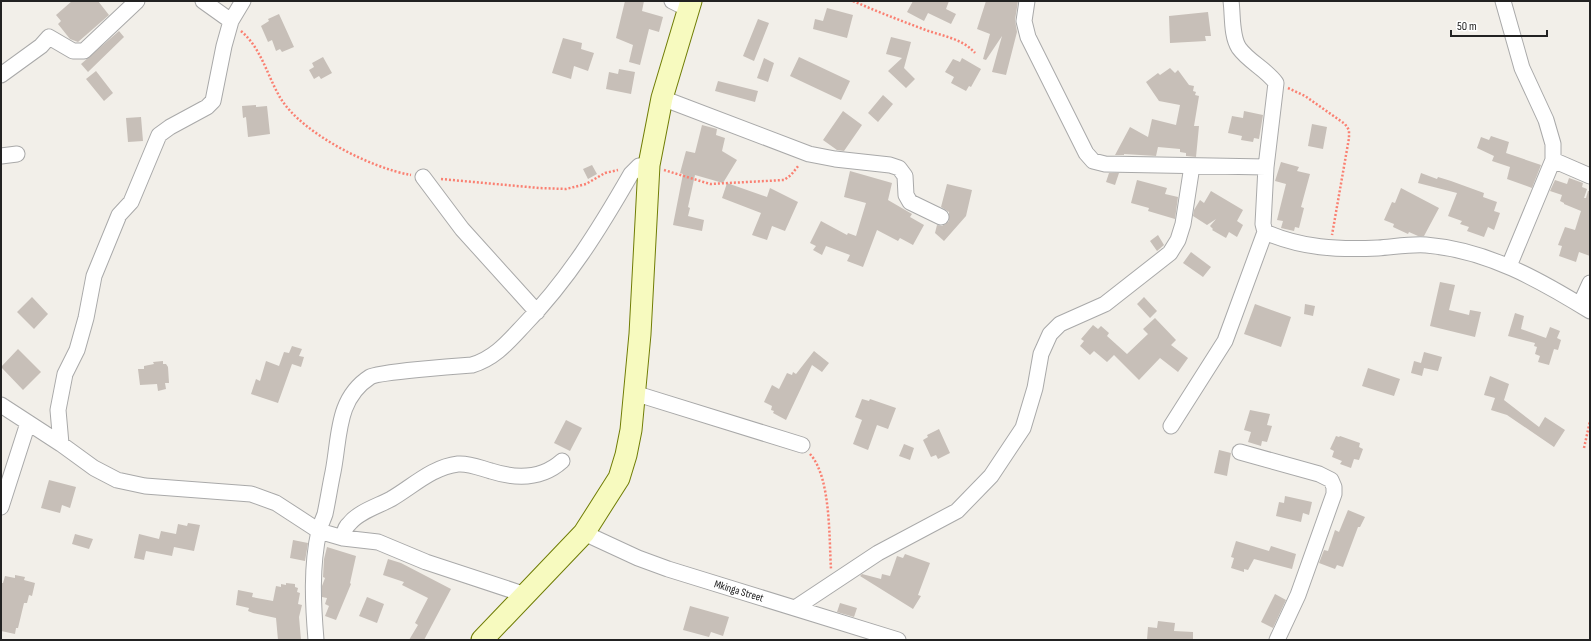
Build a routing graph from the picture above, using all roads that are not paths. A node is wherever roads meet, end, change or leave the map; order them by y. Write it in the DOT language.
graph roads {
  1 [pos="137,1"];
  2 [pos="203,1"];
  3 [pos="243,1"];
  4 [pos="1027,1"];
  5 [pos="1231,1"];
  6 [pos="1503,1"];
  7 [pos="684,4"];
  8 [pos="231,21"];
  9 [pos="1,75"];
  10 [pos="662,98"];
  11 [pos="17,154"];
  12 [pos="1,156"];
  13 [pos="1553,160"];
  14 [pos="1192,166"];
  15 [pos="641,167"];
  16 [pos="1266,167"];
  17 [pos="1590,176"];
  18 [pos="423,177"];
  19 [pos="941,217"];
  20 [pos="1265,232"];
  21 [pos="1509,266"];
  22 [pos="1590,283"];
  23 [pos="1585,308"];
  24 [pos="537,312"];
  25 [pos="634,393"];
  26 [pos="1,405"];
  27 [pos="28,423"];
  28 [pos="1171,426"];
  29 [pos="61,444"];
  30 [pos="802,445"];
  31 [pos="1240,452"];
  32 [pos="562,461"];
  33 [pos="1,507"];
  34 [pos="319,530"];
  35 [pos="584,533"];
  36 [pos="343,538"];
  37 [pos="526,595"];
  38 [pos="795,608"];
  39 [pos="316,640"];
  40 [pos="482,640"];
  41 [pos="898,640"];
  42 [pos="1277,640"];
  1 -- 9 [label="street"];
  2 -- 8 [label="street"];
  3 -- 8 [label="street"];
  4 -- 14 [label="street"];
  5 -- 16 [label="street"];
  6 -- 13 [label="street"];
  7 -- 10 [label="street"];
  8 -- 29 [label="street"];
  10 -- 15 [label="street"];
  10 -- 19 [label="street"];
  11 -- 12 [label="street"];
  13 -- 17 [label="street"];
  13 -- 21 [label="street"];
  14 -- 16 [label="street"];
  14 -- 38 [label="street"];
  15 -- 24 [label="street"];
  15 -- 25 [label="street"];
  16 -- 20 [label="street"];
  18 -- 24 [label="street"];
  20 -- 21 [label="street"];
  20 -- 28 [label="street"];
  21 -- 23 [label="street"];
  22 -- 23 [label="street"];
  24 -- 34 [label="street"];
  25 -- 30 [label="street"];
  25 -- 35 [label="street"];
  26 -- 27 [label="street"];
  27 -- 29 [label="street"];
  27 -- 33 [label="street"];
  29 -- 34 [label="street"];
  31 -- 42 [label="street"];
  32 -- 36 [label="street"];
  34 -- 36 [label="street"];
  34 -- 39 [label="street"];
  35 -- 37 [label="street"];
  35 -- 38 [label="street, Mkinga Street"];
  36 -- 37 [label="street"];
  37 -- 40 [label="street"];
  38 -- 41 [label="street, Mkinga Street"];
}
